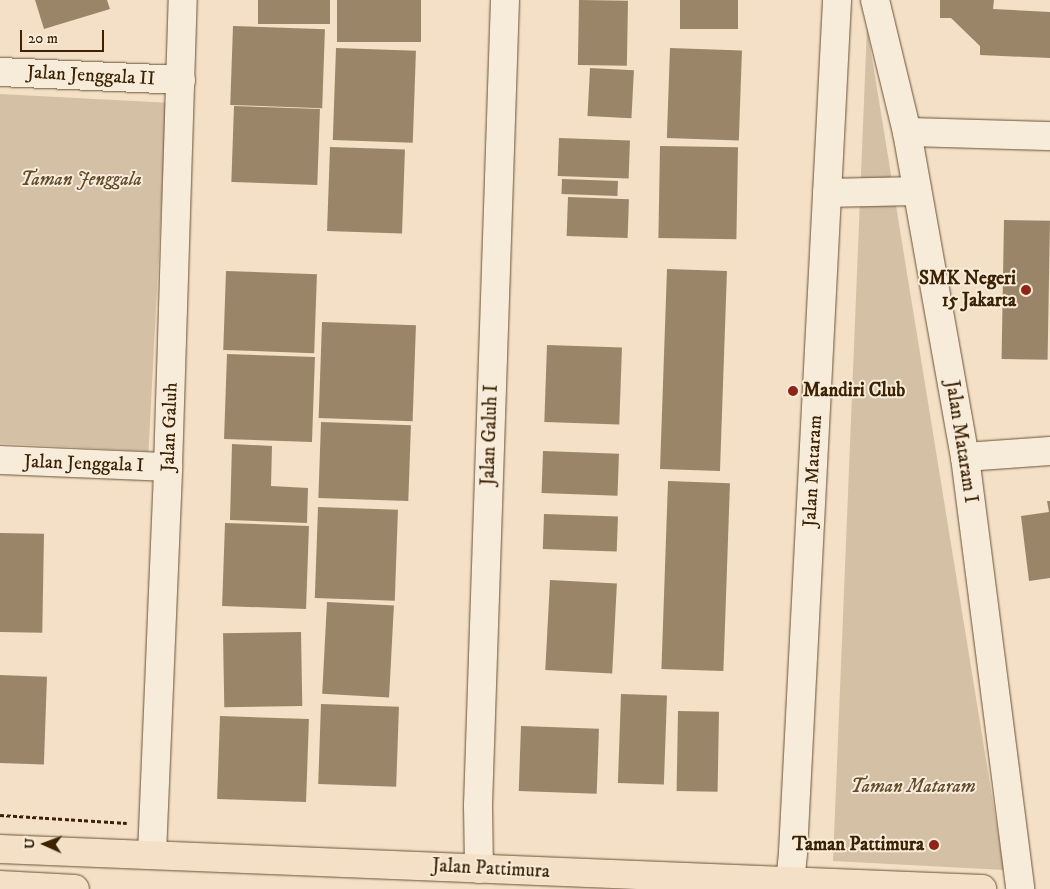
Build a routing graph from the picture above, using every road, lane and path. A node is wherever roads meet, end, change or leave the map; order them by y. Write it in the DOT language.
graph roads {
  1 [pos="183,0"];
  2 [pos="505,0"];
  3 [pos="836,0"];
  4 [pos="875,0"];
  5 [pos="0,72"];
  6 [pos="181,80"];
  7 [pos="907,132"];
  8 [pos="1050,136"];
  9 [pos="917,191"];
  10 [pos="827,193"];
  11 [pos="1050,451"];
  12 [pos="965,457"];
  13 [pos="0,460"];
  14 [pos="168,467"];
  15 [pos="0,848"];
  16 [pos="152,854"];
  17 [pos="479,869"];
  18 [pos="790,882"];
  19 [pos="0,885"];
  20 [pos="75,889"];
  21 [pos="982,889"];
  22 [pos="1020,889"];
  1 -- 6 [label="street, Jalan Galuh"];
  2 -- 17 [label="street, Jalan Galuh I"];
  3 -- 10 [label="street, Jalan Mataram"];
  4 -- 7 [label="street, Jalan Mataram I"];
  5 -- 6 [label="street, Jalan Jenggala II"];
  6 -- 14 [label="street, Jalan Galuh"];
  7 -- 8 [label="street"];
  7 -- 9 [label="street, Jalan Mataram I"];
  9 -- 10 [label="street"];
  9 -- 12 [label="street, Jalan Mataram I"];
  10 -- 18 [label="street, Jalan Mataram"];
  11 -- 12 [label="street"];
  12 -- 22 [label="street, Jalan Mataram I"];
  13 -- 14 [label="street, Jalan Jenggala I"];
  14 -- 16 [label="street, Jalan Galuh"];
  15 -- 16 [label="main road, Jalan Pattimura"];
  16 -- 17 [label="main road, Jalan Pattimura"];
  17 -- 18 [label="main road, Jalan Pattimura"];
  18 -- 21 [label="main road, Jalan Pattimura"];
  19 -- 20 [label="main road"];
}
